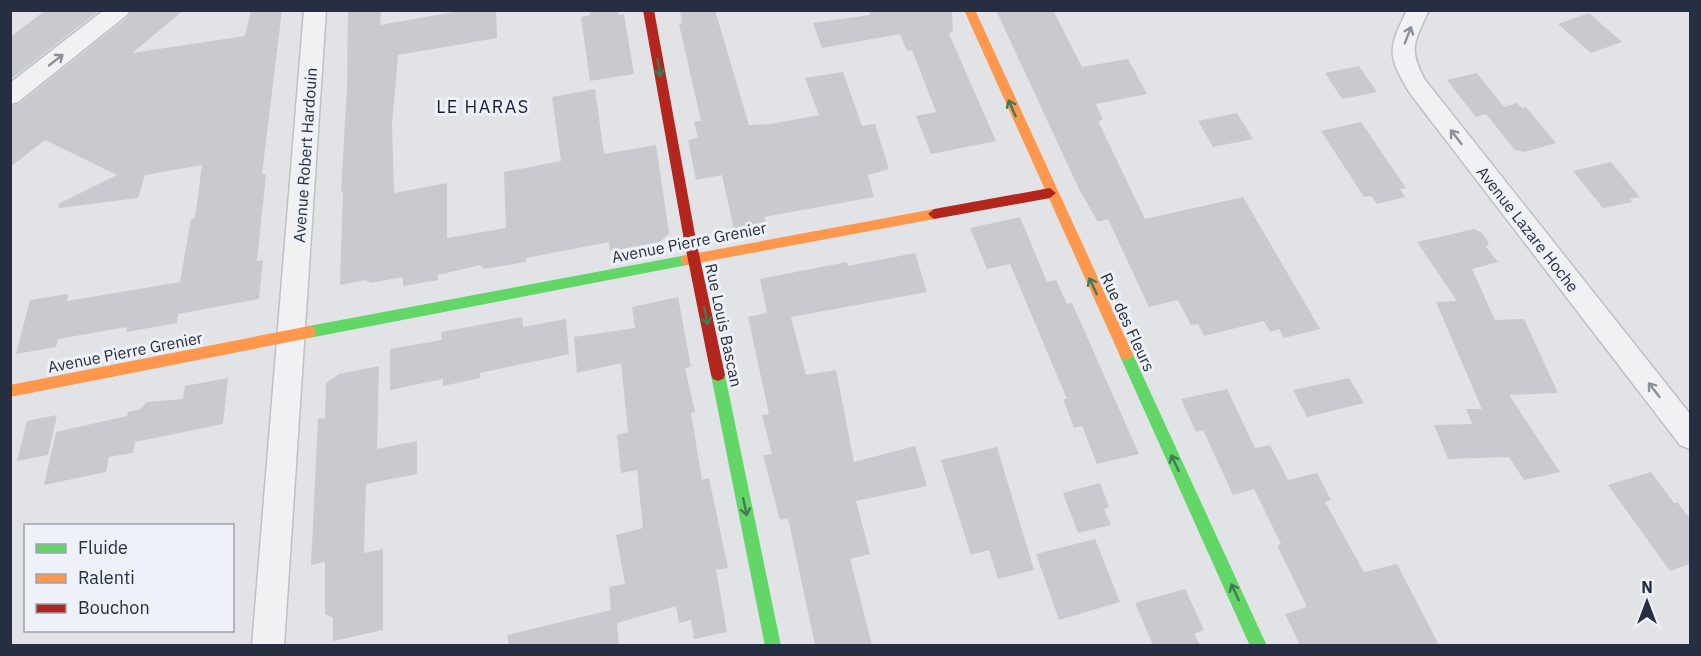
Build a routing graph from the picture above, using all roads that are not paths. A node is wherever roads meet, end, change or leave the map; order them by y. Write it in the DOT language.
graph roads {
  1 [pos="119,10"];
  2 [pos="315,10"];
  3 [pos="648,10"];
  4 [pos="969,10"];
  5 [pos="1418,10"];
  6 [pos="10,96"];
  7 [pos="1050,193"];
  8 [pos="694,258"];
  9 [pos="292,337"];
  10 [pos="10,391"];
  11 [pos="1690,436"];
  12 [pos="268,645"];
  13 [pos="773,645"];
  14 [pos="1259,645"];
  6 -- 1 [label="street, one-way"];
  2 -- 9 [label="street, Avenue Robert Hardouin"];
  3 -- 8 [label="street, Rue Louis Bascan, one-way"];
  7 -- 4 [label="street, Rue des Fleurs, one-way"];
  11 -- 5 [label="street, Avenue Lazare Hoche, one-way"];
  7 -- 8 [label="street, Avenue Pierre Grenier"];
  14 -- 7 [label="street, Rue des Fleurs, one-way"];
  8 -- 9 [label="street, Avenue Pierre Grenier"];
  8 -- 13 [label="street, Rue Louis Bascan, one-way"];
  9 -- 10 [label="street, Avenue Pierre Grenier"];
  9 -- 12 [label="street, Avenue Robert Hardouin"];
}
